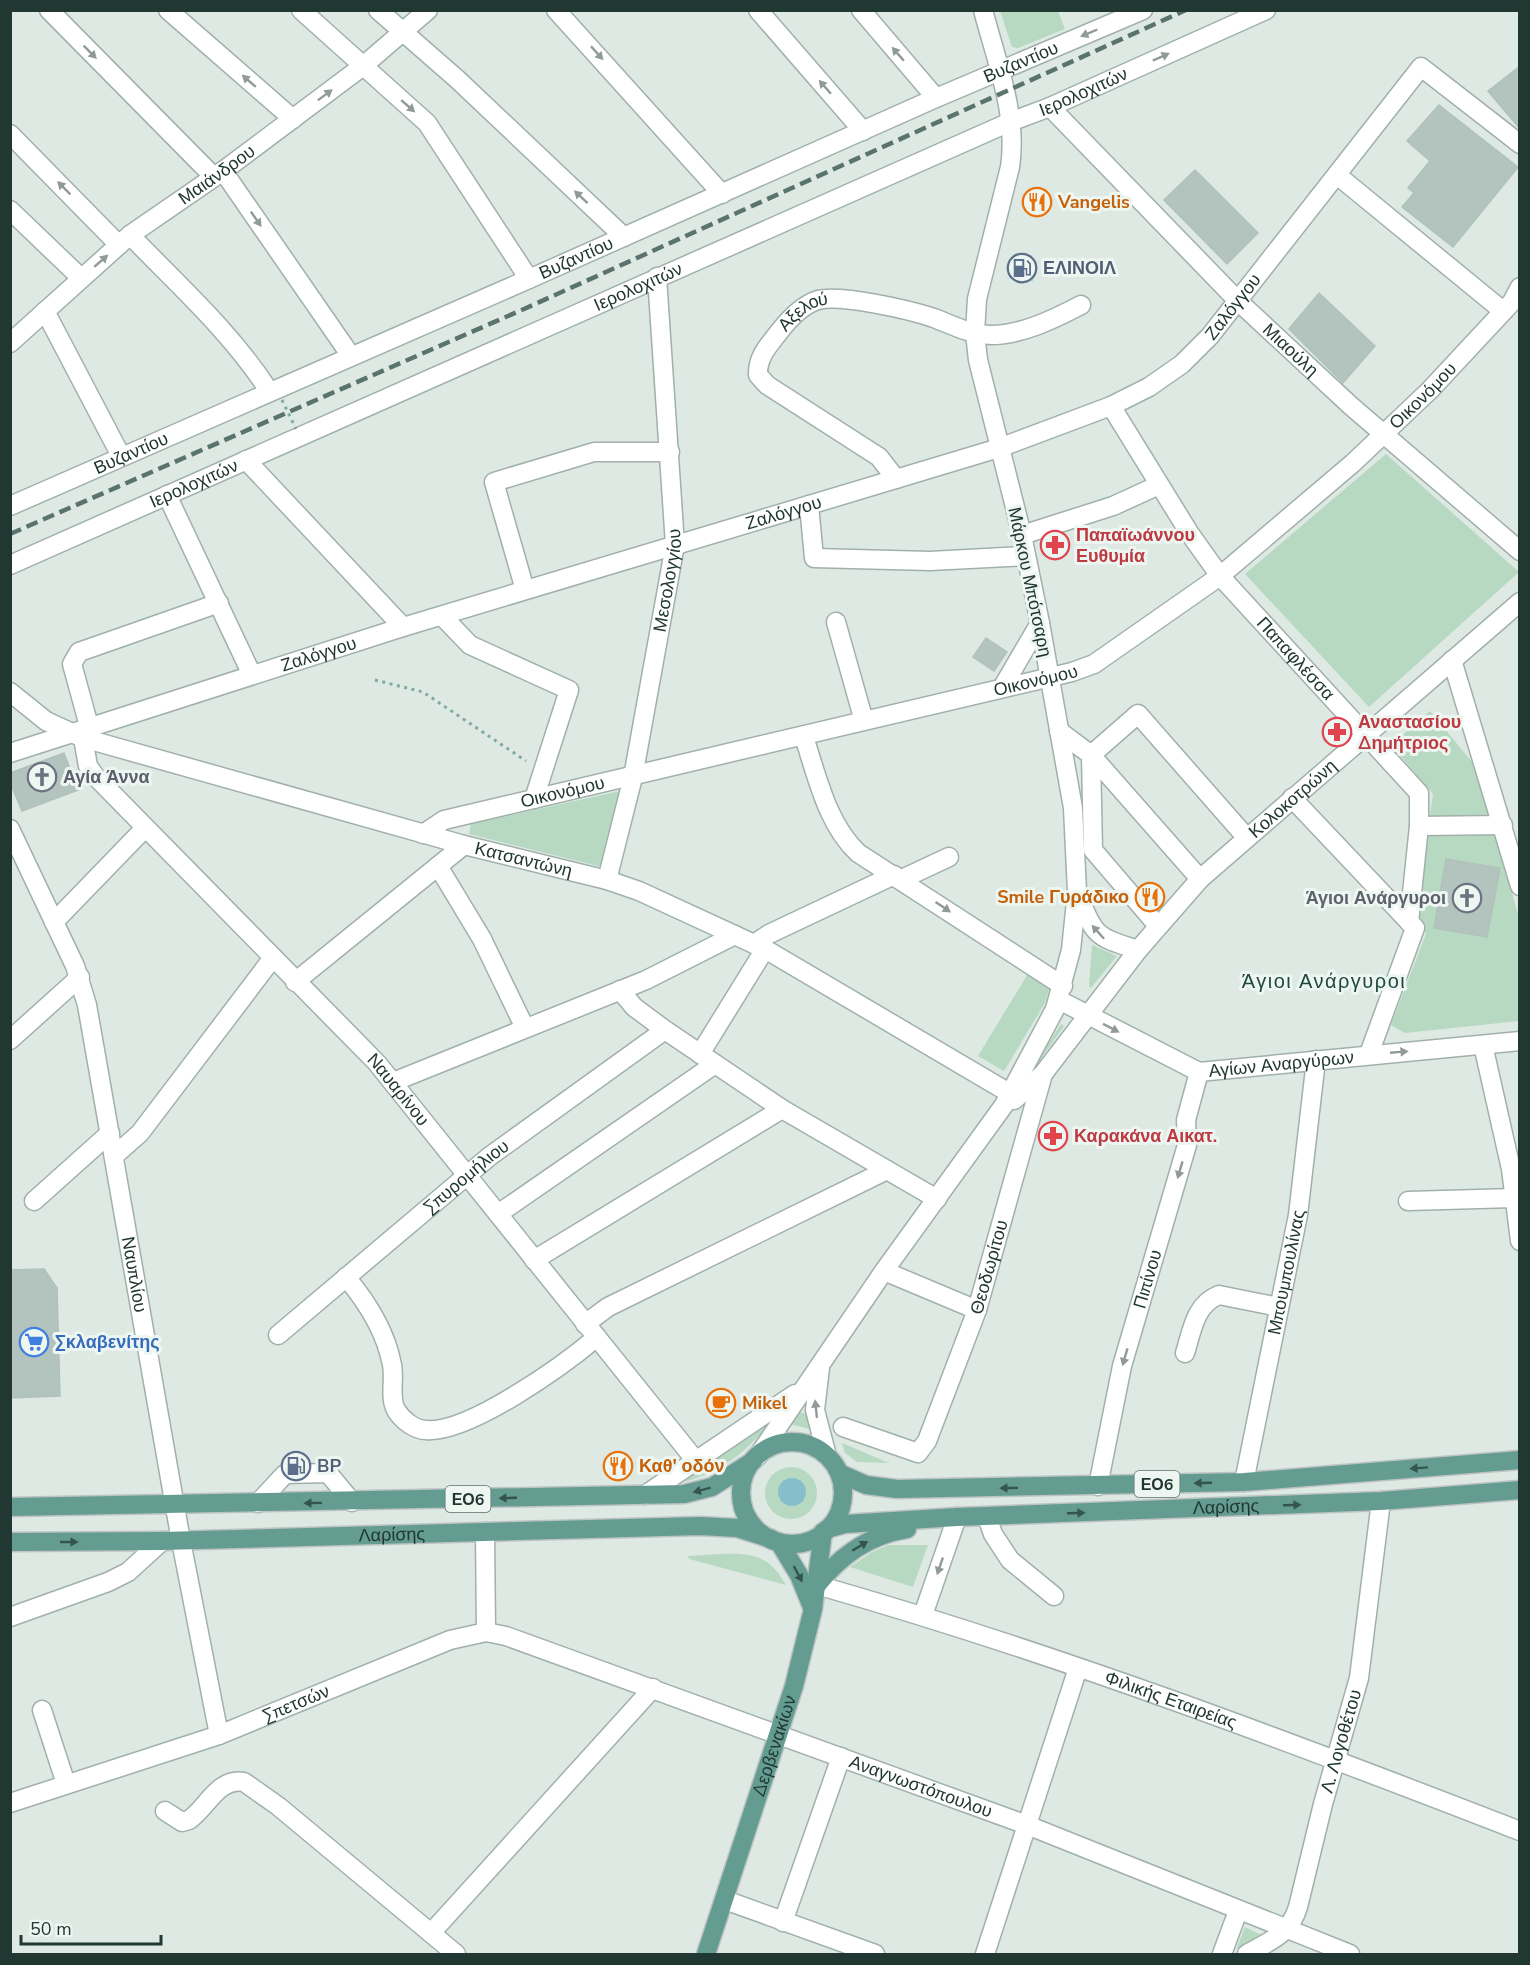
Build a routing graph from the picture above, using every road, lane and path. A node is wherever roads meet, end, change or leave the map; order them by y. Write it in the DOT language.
graph roads {
  1 [pos="49,10"];
  2 [pos="168,10"];
  3 [pos="301,10"];
  4 [pos="378,10"];
  5 [pos="428,10"];
  6 [pos="556,10"];
  7 [pos="758,10"];
  8 [pos="861,10"];
  9 [pos="983,10"];
  10 [pos="1143,10"];
  11 [pos="1266,10"];
  12 [pos="403,33"];
  13 [pos="363,66"];
  14 [pos="999,71"];
  15 [pos="936,98"];
  16 [pos="1050,107"];
  17 [pos="292,119"];
  18 [pos="1010,122"];
  19 [pos="863,131"];
  20 [pos="10,134"];
  21 [pos="1520,144"];
  22 [pos="218,174"];
  23 [pos="1338,175"];
  24 [pos="722,194"];
  25 [pos="10,210"];
  26 [pos="624,237"];
  27 [pos="125,240"];
  28 [pos="657,277"];
  29 [pos="81,278"];
  30 [pos="529,279"];
  31 [pos="1520,287"];
  32 [pos="1239,302"];
  33 [pos="1081,305"];
  34 [pos="45,311"];
  35 [pos="1503,311"];
  36 [pos="975,333"];
  37 [pos="11,341"];
  38 [pos="351,356"];
  39 [pos="276,396"];
  40 [pos="1111,406"];
  41 [pos="296,429"];
  42 [pos="1384,435"];
  43 [pos="999,448"];
  44 [pos="670,452"];
  45 [pos="121,456"];
  46 [pos="246,460"];
  47 [pos="896,478"];
  48 [pos="1159,485"];
  49 [pos="167,495"];
  50 [pos="809,505"];
  51 [pos="10,506"];
  52 [pos="1022,535"];
  53 [pos="675,545"];
  54 [pos="1520,551"];
  55 [pos="1025,556"];
  56 [pos="10,565"];
  57 [pos="1221,576"];
  58 [pos="525,590"];
  59 [pos="1520,602"];
  60 [pos="219,603"];
  61 [pos="442,616"];
  62 [pos="836,622"];
  63 [pos="1040,623"];
  64 [pos="403,627"];
  65 [pos="1452,660"];
  66 [pos="252,675"];
  67 [pos="1050,677"];
  68 [pos="375,680"];
  69 [pos="1002,688"];
  70 [pos="10,693"];
  71 [pos="864,721"];
  72 [pos="1059,731"];
  73 [pos="80,733"];
  74 [pos="1368,734"];
  75 [pos="804,737"];
  76 [pos="10,753"];
  77 [pos="1091,755"];
  78 [pos="543,772"];
  79 [pos="633,777"];
  80 [pos="1292,798"];
  81 [pos="534,799"];
  82 [pos="1503,825"];
  83 [pos="1419,826"];
  84 [pos="145,828"];
  85 [pos="10,830"];
  86 [pos="423,834"];
  87 [pos="1246,837"];
  88 [pos="464,845"];
  89 [pos="949,857"];
  90 [pos="438,866"];
  91 [pos="898,877"];
  92 [pos="1200,879"];
  93 [pos="607,880"];
  94 [pos="1520,886"];
  95 [pos="1077,892"];
  96 [pos="54,922"];
  97 [pos="1412,925"];
  98 [pos="1158,926"];
  99 [pos="735,935"];
  100 [pos="760,946"];
  101 [pos="1138,950"];
  102 [pos="272,959"];
  103 [pos="80,977"];
  104 [pos="295,982"];
  105 [pos="620,990"];
  106 [pos="1061,993"];
  107 [pos="1087,1016"];
  108 [pos="525,1028"];
  109 [pos="665,1030"];
  110 [pos="10,1040"];
  111 [pos="1520,1041"];
  112 [pos="1483,1045"];
  113 [pos="1369,1054"];
  114 [pos="707,1059"];
  115 [pos="1316,1060"];
  116 [pos="1199,1072"];
  117 [pos="1043,1074"];
  118 [pos="393,1082"];
  119 [pos="1011,1094"];
  120 [pos="782,1109"];
  121 [pos="995,1118"];
  122 [pos="110,1133"];
  123 [pos="114,1156"];
  124 [pos="887,1170"];
  125 [pos="466,1175"];
  126 [pos="937,1199"];
  127 [pos="33,1201"];
  128 [pos="1408,1201"];
  129 [pos="1516,1202"];
  130 [pos="498,1215"];
  131 [pos="1520,1241"];
  132 [pos="534,1260"];
  133 [pos="884,1271"];
  134 [pos="346,1276"];
  135 [pos="1279,1307"];
  136 [pos="977,1310"];
  137 [pos="591,1330"];
  138 [pos="278,1335"];
  139 [pos="1185,1353"];
  140 [pos="821,1360"];
  141 [pos="801,1389"];
  142 [pos="843,1427"];
  143 [pos="826,1456"];
  144 [pos="755,1458"];
  145 [pos="1520,1460"];
  146 [pos="696,1461"];
  147 [pos="838,1473"];
  148 [pos="1244,1482"];
  149 [pos="1098,1486"];
  150 [pos="1520,1490"];
  151 [pos="645,1496"];
  152 [pos="1381,1501"];
  153 [pos="352,1502"];
  154 [pos="258,1503"];
  155 [pos="175,1505"];
  156 [pos="10,1507"];
  157 [pos="957,1517"];
  158 [pos="987,1517"];
  159 [pos="825,1530"];
  160 [pos="485,1532"];
  161 [pos="162,1541"];
  162 [pos="181,1541"];
  163 [pos="775,1541"];
  164 [pos="10,1542"];
  165 [pos="817,1585"];
  166 [pos="1054,1596"];
  167 [pos="813,1609"];
  168 [pos="923,1615"];
  169 [pos="10,1617"];
  170 [pos="486,1632"];
  171 [pos="1078,1668"];
  172 [pos="653,1688"];
  173 [pos="42,1710"];
  174 [pos="779,1734"];
  175 [pos="219,1735"];
  176 [pos="841,1757"];
  177 [pos="1336,1760"];
  178 [pos="66,1784"];
  179 [pos="10,1803"];
  180 [pos="165,1812"];
  181 [pos="1027,1825"];
  182 [pos="1520,1831"];
  183 [pos="724,1900"];
  184 [pos="1238,1911"];
  185 [pos="783,1922"];
  186 [pos="1287,1930"];
  187 [pos="431,1933"];
  188 [pos="456,1954"];
  189 [pos="706,1954"];
  190 [pos="874,1954"];
  191 [pos="985,1954"];
  192 [pos="1222,1954"];
  193 [pos="1247,1954"];
  194 [pos="1350,1954"];
  1 -- 22 [label="street, one-way"];
  17 -- 2 [label="street, one-way"];
  3 -- 13 [label="street"];
  4 -- 12 [label="street"];
  5 -- 12 [label="street, Μαιάνδρου"];
  6 -- 24 [label="street, one-way"];
  19 -- 7 [label="street, one-way"];
  15 -- 8 [label="street, one-way"];
  9 -- 14 [label="street, Μάρκου Μπότσαρη"];
  10 -- 14 [label="street, Βυζαντίου, one-way"];
  16 -- 11 [label="street, Ιερολοχιτών, one-way"];
  12 -- 13 [label="street, Μαιάνδρου"];
  26 -- 12 [label="street, one-way"];
  17 -- 13 [label="street, Μαιάνδρου, one-way"];
  13 -- 30 [label="street, one-way"];
  14 -- 15 [label="street, Βυζαντίου"];
  14 -- 18 [label="street, Μάρκου Μπότσαρη"];
  15 -- 19 [label="street, Βυζαντίου"];
  16 -- 18 [label="street, Ιερολοχιτών"];
  16 -- 32 [label="street, Μιαούλη"];
  17 -- 22 [label="street, Μαιάνδρου"];
  18 -- 28 [label="street, Ιερολοχιτών"];
  18 -- 36 [label="street, Μάρκου Μπότσαρη"];
  19 -- 24 [label="street, Βυζαντίου"];
  27 -- 20 [label="street, one-way"];
  21 -- 23 [label="street, Ζαλόγγου"];
  22 -- 27 [label="street, Μαιάνδρου"];
  22 -- 38 [label="street, one-way"];
  23 -- 32 [label="street, Ζαλόγγου"];
  23 -- 35 [label="street"];
  24 -- 26 [label="street, Βυζαντίου"];
  25 -- 29 [label="street"];
  26 -- 30 [label="street, Βυζαντίου"];
  29 -- 27 [label="street, Μαιάνδρου, one-way"];
  27 -- 39 [label="street"];
  28 -- 44 [label="street, Μεσολογγίου"];
  28 -- 46 [label="street, Ιερολοχιτών"];
  29 -- 34 [label="street, Μαιάνδρου"];
  30 -- 38 [label="street, Βυζαντίου"];
  31 -- 35 [label="street, Οικονόμου"];
  32 -- 40 [label="street, Ζαλόγγου"];
  32 -- 42 [label="street, Μιαούλη"];
  33 -- 36 [label="street, Αξελού"];
  34 -- 37 [label="street, Μαιάνδρου"];
  34 -- 45 [label="street"];
  35 -- 42 [label="street, Οικονόμου"];
  36 -- 43 [label="street, Μάρκου Μπότσαρη"];
  36 -- 47 [label="street, Αξελού"];
  38 -- 39 [label="street, Βυζαντίου"];
  39 -- 41 [label="path, bridge"];
  39 -- 45 [label="street, Βυζαντίου"];
  40 -- 43 [label="street, Ζαλόγγου"];
  40 -- 48 [label="street, Παπαφλέσσα"];
  42 -- 54 [label="street, Μιαούλη"];
  42 -- 57 [label="street, Οικονόμου"];
  43 -- 47 [label="street, Ζαλόγγου"];
  43 -- 52 [label="street, Μάρκου Μπότσαρη"];
  44 -- 53 [label="street, Μεσολογγίου"];
  44 -- 58 [label="street"];
  45 -- 51 [label="street, Βυζαντίου"];
  46 -- 49 [label="street, Ιερολοχιτών"];
  46 -- 64 [label="street"];
  47 -- 50 [label="street, Ζαλόγγου"];
  48 -- 52 [label="street"];
  48 -- 57 [label="street, Παπαφλέσσα"];
  49 -- 56 [label="street, Ιερολοχιτών"];
  49 -- 60 [label="street"];
  50 -- 53 [label="street, Ζαλόγγου"];
  50 -- 55 [label="street"];
  52 -- 55 [label="street, Μάρκου Μπότσαρη"];
  53 -- 58 [label="street, Ζαλόγγου"];
  53 -- 79 [label="street, Μεσολογγίου"];
  55 -- 63 [label="street, Μάρκου Μπότσαρη"];
  57 -- 67 [label="street, Οικονόμου"];
  57 -- 74 [label="street, Παπαφλέσσα"];
  58 -- 61 [label="street, Ζαλόγγου"];
  59 -- 65 [label="street, Κολοκοτρώνη"];
  60 -- 66 [label="street"];
  60 -- 73 [label="street, Ναυαρίνου"];
  61 -- 64 [label="street, Ζαλόγγου"];
  61 -- 78 [label="street"];
  62 -- 71 [label="street"];
  63 -- 67 [label="street, Μάρκου Μπότσαρη"];
  63 -- 69 [label="street"];
  64 -- 66 [label="street, Ζαλόγγου"];
  65 -- 74 [label="street, Κολοκοτρώνη"];
  65 -- 82 [label="street"];
  66 -- 73 [label="street, Ζαλόγγου"];
  67 -- 69 [label="street, Οικονόμου"];
  67 -- 72 [label="street, Μάρκου Μπότσαρη"];
  68 -- 78 [label="path"];
  69 -- 71 [label="street, Οικονόμου"];
  70 -- 73 [label="street, Κατσαντώνη"];
  71 -- 75 [label="street, Οικονόμου"];
  72 -- 77 [label="street"];
  72 -- 95 [label="street, Μάρκου Μπότσαρη"];
  73 -- 76 [label="street, Ζαλόγγου"];
  73 -- 84 [label="street, Ναυαρίνου"];
  73 -- 86 [label="street, Κατσαντώνη"];
  74 -- 80 [label="street, Κολοκοτρώνη"];
  74 -- 83 [label="street, Παπαφλέσσα"];
  75 -- 79 [label="street, Οικονόμου"];
  75 -- 91 [label="street, Αγίων Αναργύρων"];
  77 -- 87 [label="street"];
  77 -- 92 [label="street"];
  77 -- 98 [label="street"];
  78 -- 81 [label="street"];
  79 -- 81 [label="street, Οικονόμου"];
  79 -- 93 [label="street, Μεσολογγίου"];
  80 -- 87 [label="street, Κολοκοτρώνη"];
  80 -- 97 [label="street"];
  81 -- 86 [label="street, Οικονόμου"];
  82 -- 83 [label="street"];
  82 -- 94 [label="street"];
  83 -- 97 [label="street, Παπαφλέσσα"];
  84 -- 96 [label="street"];
  84 -- 102 [label="street, Ναυαρίνου"];
  85 -- 96 [label="street, Ναυπλίου"];
  86 -- 88 [label="street, Κατσαντώνη"];
  87 -- 92 [label="street, Κολοκοτρώνη"];
  88 -- 90 [label="street"];
  88 -- 93 [label="street, Κατσαντώνη"];
  89 -- 91 [label="street"];
  90 -- 104 [label="street"];
  90 -- 108 [label="street"];
  91 -- 100 [label="street"];
  91 -- 106 [label="street, Αγίων Αναργύρων, one-way"];
  92 -- 98 [label="street, Κολοκοτρώνη"];
  93 -- 99 [label="street, Κατσαντώνη"];
  101 -- 95 [label="street, one-way"];
  95 -- 106 [label="street, Μάρκου Μπότσαρη"];
  96 -- 103 [label="street, Ναυπλίου"];
  97 -- 113 [label="street, Παπαφλέσσα"];
  98 -- 101 [label="street, Κολοκοτρώνη"];
  99 -- 100 [label="street, Κατσαντώνη"];
  99 -- 105 [label="street"];
  100 -- 114 [label="street"];
  100 -- 119 [label="street, Κατσαντώνη"];
  101 -- 107 [label="street, Κολοκοτρώνη"];
  102 -- 104 [label="street, Ναυαρίνου"];
  102 -- 123 [label="street"];
  103 -- 110 [label="street"];
  103 -- 122 [label="street, Ναυπλίου"];
  104 -- 118 [label="street, Ναυαρίνου"];
  105 -- 108 [label="street"];
  105 -- 109 [label="street"];
  106 -- 107 [label="street, Αγίων Αναργύρων"];
  106 -- 119 [label="street, Μάρκου Μπότσαρη"];
  107 -- 116 [label="street, Αγίων Αναργύρων, one-way"];
  107 -- 117 [label="street, Μάρκου Μπότσαρη"];
  108 -- 118 [label="street"];
  109 -- 114 [label="street"];
  109 -- 125 [label="street, Σπυρομήλιου"];
  111 -- 112 [label="street, Αγίων Αναργύρων"];
  113 -- 112 [label="street, Αγίων Αναργύρων, one-way"];
  112 -- 129 [label="street"];
  113 -- 115 [label="street, Αγίων Αναργύρων"];
  114 -- 120 [label="street"];
  114 -- 130 [label="street"];
  115 -- 116 [label="street, Αγίων Αναργύρων"];
  115 -- 135 [label="street, Μπουμπουλίνας"];
  116 -- 149 [label="street, Πιπίνου, one-way"];
  117 -- 121 [label="street, Μάρκου Μπότσαρη"];
  117 -- 136 [label="street, Θεοδωρίτου"];
  118 -- 125 [label="street, Ναυαρίνου"];
  119 -- 121 [label="street, Μάρκου Μπότσαρη"];
  120 -- 124 [label="street"];
  120 -- 132 [label="street"];
  121 -- 126 [label="street, Μάρκου Μπότσαρη"];
  122 -- 123 [label="street, Ναυπλίου"];
  122 -- 127 [label="street"];
  123 -- 155 [label="street, Ναυπλίου"];
  124 -- 126 [label="street"];
  124 -- 137 [label="street"];
  125 -- 130 [label="street, Ναυαρίνου"];
  125 -- 134 [label="street, Σπυρομήλιου"];
  126 -- 133 [label="street, Μάρκου Μπότσαρη"];
  128 -- 129 [label="street"];
  129 -- 131 [label="street"];
  130 -- 132 [label="street, Ναυαρίνου"];
  132 -- 137 [label="street, Ναυαρίνου"];
  133 -- 136 [label="street"];
  133 -- 140 [label="street, Μάρκου Μπότσαρη"];
  134 -- 137 [label="street"];
  134 -- 138 [label="street, Σπυρομήλιου"];
  135 -- 139 [label="street"];
  135 -- 148 [label="street, Μπουμπουλίνας"];
  136 -- 142 [label="street, Θεοδωρίτου"];
  137 -- 146 [label="street, Ναυαρίνου"];
  140 -- 141 [label="street, Μάρκου Μπότσαρη"];
  143 -- 140 [label="street, one-way"];
  141 -- 144 [label="street, Μάρκου Μπότσαρη"];
  141 -- 146 [label="street"];
  143 -- 144 [label="main road, ΕΟ6"];
  143 -- 147 [label="main road, ΕΟ6"];
  144 -- 151 [label="main road, Λαρίσης / ΕΟ6, one-way"];
  144 -- 163 [label="main road"];
  145 -- 148 [label="main road, Λαρίσης / ΕΟ6, one-way"];
  146 -- 151 [label="street"];
  149 -- 147 [label="main road, Λαρίσης / ΕΟ6, one-way"];
  147 -- 159 [label="main road, ΕΟ6"];
  148 -- 149 [label="main road, Λαρίσης / ΕΟ6, one-way"];
  150 -- 152 [label="main road, Λαρίσης / ΕΟ6"];
  151 -- 153 [label="main road, Λαρίσης / ΕΟ6, one-way"];
  158 -- 152 [label="main road, Λαρίσης / ΕΟ6, one-way"];
  152 -- 177 [label="street, Λ. Λογοθέτου"];
  153 -- 154 [label="main road, Λαρίσης / ΕΟ6, one-way"];
  153 -- 154 [label="street"];
  154 -- 155 [label="main road, Λαρίσης / ΕΟ6"];
  155 -- 156 [label="main road, Λαρίσης / ΕΟ6"];
  155 -- 162 [label="street, Ναυπλίου"];
  157 -- 158 [label="main road, Λαρίσης / ΕΟ6"];
  157 -- 159 [label="main road, Λαρίσης / ΕΟ6"];
  165 -- 157 [label="main road, one-way"];
  157 -- 168 [label="street, one-way"];
  158 -- 166 [label="street"];
  159 -- 163 [label="main road, ΕΟ6"];
  159 -- 165 [label="main road, Δερβενακίων"];
  160 -- 162 [label="main road, Λαρίσης / ΕΟ6"];
  160 -- 163 [label="main road, Λαρίσης / ΕΟ6"];
  160 -- 170 [label="street"];
  161 -- 162 [label="main road, Λαρίσης / ΕΟ6"];
  164 -- 161 [label="main road, Λαρίσης / ΕΟ6, one-way"];
  161 -- 169 [label="street"];
  162 -- 175 [label="street, Ναυπλίου"];
  163 -- 167 [label="main road, one-way"];
  165 -- 167 [label="main road, Δερβενακίων"];
  165 -- 168 [label="street, Φιλικής Εταιρείας"];
  167 -- 174 [label="main road, Δερβενακίων"];
  168 -- 171 [label="street, Φιλικής Εταιρείας"];
  170 -- 172 [label="street, Αναγνωστόπουλου"];
  170 -- 175 [label="street, Σπετσών"];
  171 -- 177 [label="street, Φιλικής Εταιρείας"];
  171 -- 181 [label="street"];
  172 -- 174 [label="street, Αναγνωστόπουλου"];
  172 -- 187 [label="street"];
  173 -- 178 [label="street"];
  174 -- 176 [label="street, Αναγνωστόπουλου"];
  174 -- 183 [label="main road, Δερβενακίων"];
  175 -- 178 [label="street, Σπετσών"];
  176 -- 181 [label="street, Αναγνωστόπουλου"];
  176 -- 185 [label="street"];
  177 -- 182 [label="street, Φιλικής Εταιρείας"];
  177 -- 186 [label="street, Λ. Λογοθέτου"];
  178 -- 179 [label="street, Σπετσών"];
  180 -- 187 [label="street"];
  181 -- 184 [label="street, Αναγνωστόπουλου"];
  181 -- 191 [label="street"];
  183 -- 185 [label="street"];
  183 -- 189 [label="main road, Δερβενακίων"];
  184 -- 186 [label="street, Αναγνωστόπουλου"];
  184 -- 192 [label="street"];
  185 -- 190 [label="street"];
  186 -- 193 [label="street"];
  186 -- 194 [label="street, Αναγνωστόπουλου"];
  187 -- 188 [label="street"];
}
